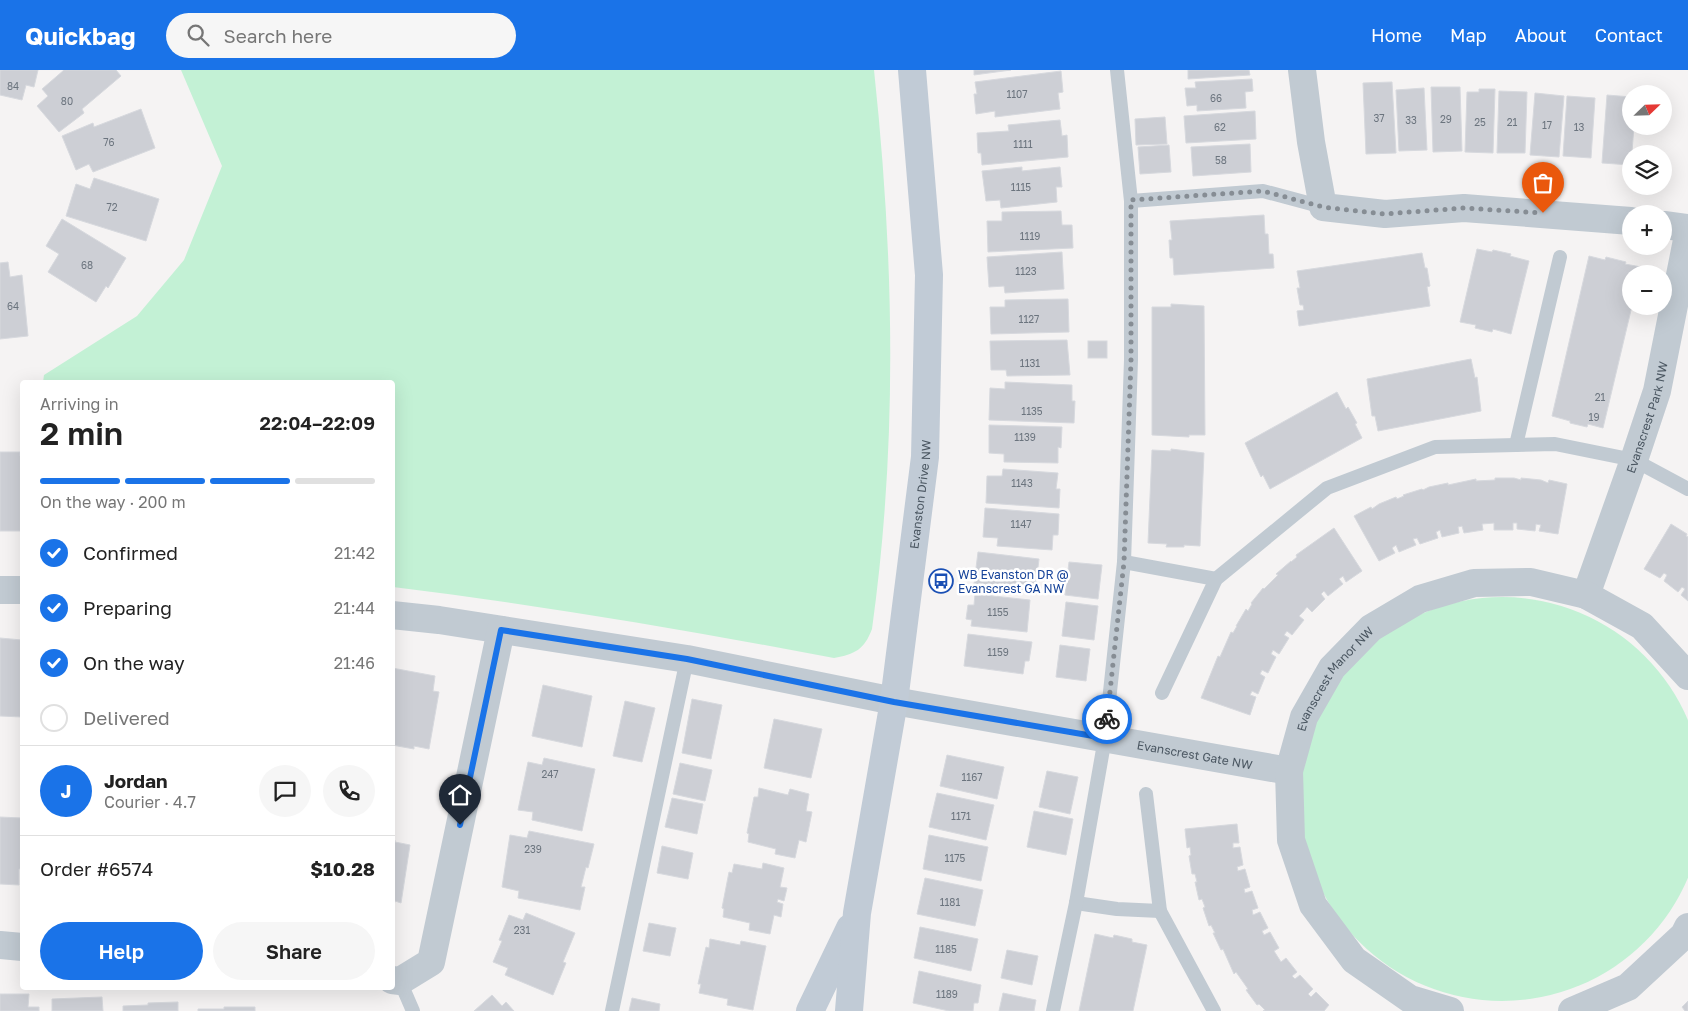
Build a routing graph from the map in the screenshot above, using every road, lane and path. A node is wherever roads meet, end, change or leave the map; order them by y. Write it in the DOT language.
graph roads {
  1 [pos="912,70"];
  2 [pos="1117,70"];
  3 [pos="1302,70"];
  4 [pos="1131,200"];
  5 [pos="1323,207"];
  6 [pos="1622,220"];
  7 [pos="1672,226"];
  8 [pos="1688,228"];
  9 [pos="1688,236"];
  10 [pos="1560,257"];
  11 [pos="1516,445"];
  12 [pos="1634,460"];
  13 [pos="1688,490"];
  14 [pos="1124,562"];
  15 [pos="1216,579"];
  16 [pos="0,590"];
  17 [pos="20,590"];
  18 [pos="1586,595"];
  19 [pos="395,615"];
  20 [pos="501,630"];
  21 [pos="687,659"];
  22 [pos="1688,676"];
  23 [pos="1162,693"];
  24 [pos="894,702"];
  25 [pos="1105,738"];
  26 [pos="1289,772"];
  27 [pos="1146,794"];
  28 [pos="1076,903"];
  29 [pos="1160,911"];
  30 [pos="857,913"];
  31 [pos="1688,927"];
  32 [pos="0,945"];
  33 [pos="20,947"];
  34 [pos="396,981"];
  35 [pos="1407,1005"];
  36 [pos="414,1011"];
  37 [pos="612,1011"];
  38 [pos="810,1011"];
  39 [pos="849,1011"];
  40 [pos="1053,1011"];
  41 [pos="1214,1011"];
  42 [pos="1450,1011"];
  43 [pos="1572,1011"];
  1 -- 24 [label="street, Evanston Drive NW"];
  2 -- 4 [label="lane"];
  3 -- 5 [label="street"];
  4 -- 5 [label="lane"];
  4 -- 14 [label="lane"];
  5 -- 6 [label="street"];
  7 -- 8 [label="street"];
  9 -- 12 [label="street, Evanscrest Park NW"];
  10 -- 11 [label="lane"];
  11 -- 12 [label="lane"];
  11 -- 15 [label="lane"];
  12 -- 13 [label="lane"];
  12 -- 18 [label="street, Evanscrest Park NW"];
  14 -- 15 [label="lane"];
  14 -- 25 [label="lane"];
  15 -- 23 [label="lane"];
  16 -- 17 [label="street"];
  18 -- 22 [label="street, Evanscrest Manor NW"];
  18 -- 26 [label="street, Evanscrest Manor NW"];
  19 -- 20 [label="street, Evanscrest Gate NW"];
  20 -- 21 [label="street, Evanscrest Gate NW"];
  20 -- 34 [label="street"];
  21 -- 24 [label="street, Evanscrest Gate NW"];
  21 -- 37 [label="lane"];
  24 -- 25 [label="street, Evanscrest Gate NW"];
  24 -- 30 [label="street, Evanston Drive NW"];
  25 -- 26 [label="street, Evanscrest Gate NW"];
  25 -- 28 [label="lane"];
  26 -- 35 [label="street, Evanscrest Manor NW"];
  27 -- 29 [label="lane"];
  28 -- 29 [label="lane"];
  28 -- 40 [label="lane"];
  29 -- 41 [label="lane"];
  30 -- 38 [label="street, Evanston Drive NW"];
  30 -- 39 [label="street, Evanston Drive NW"];
  31 -- 43 [label="street"];
  32 -- 33 [label="street"];
  34 -- 36 [label="lane"];
  35 -- 42 [label="street, Evanscrest Manor NW"];
}
